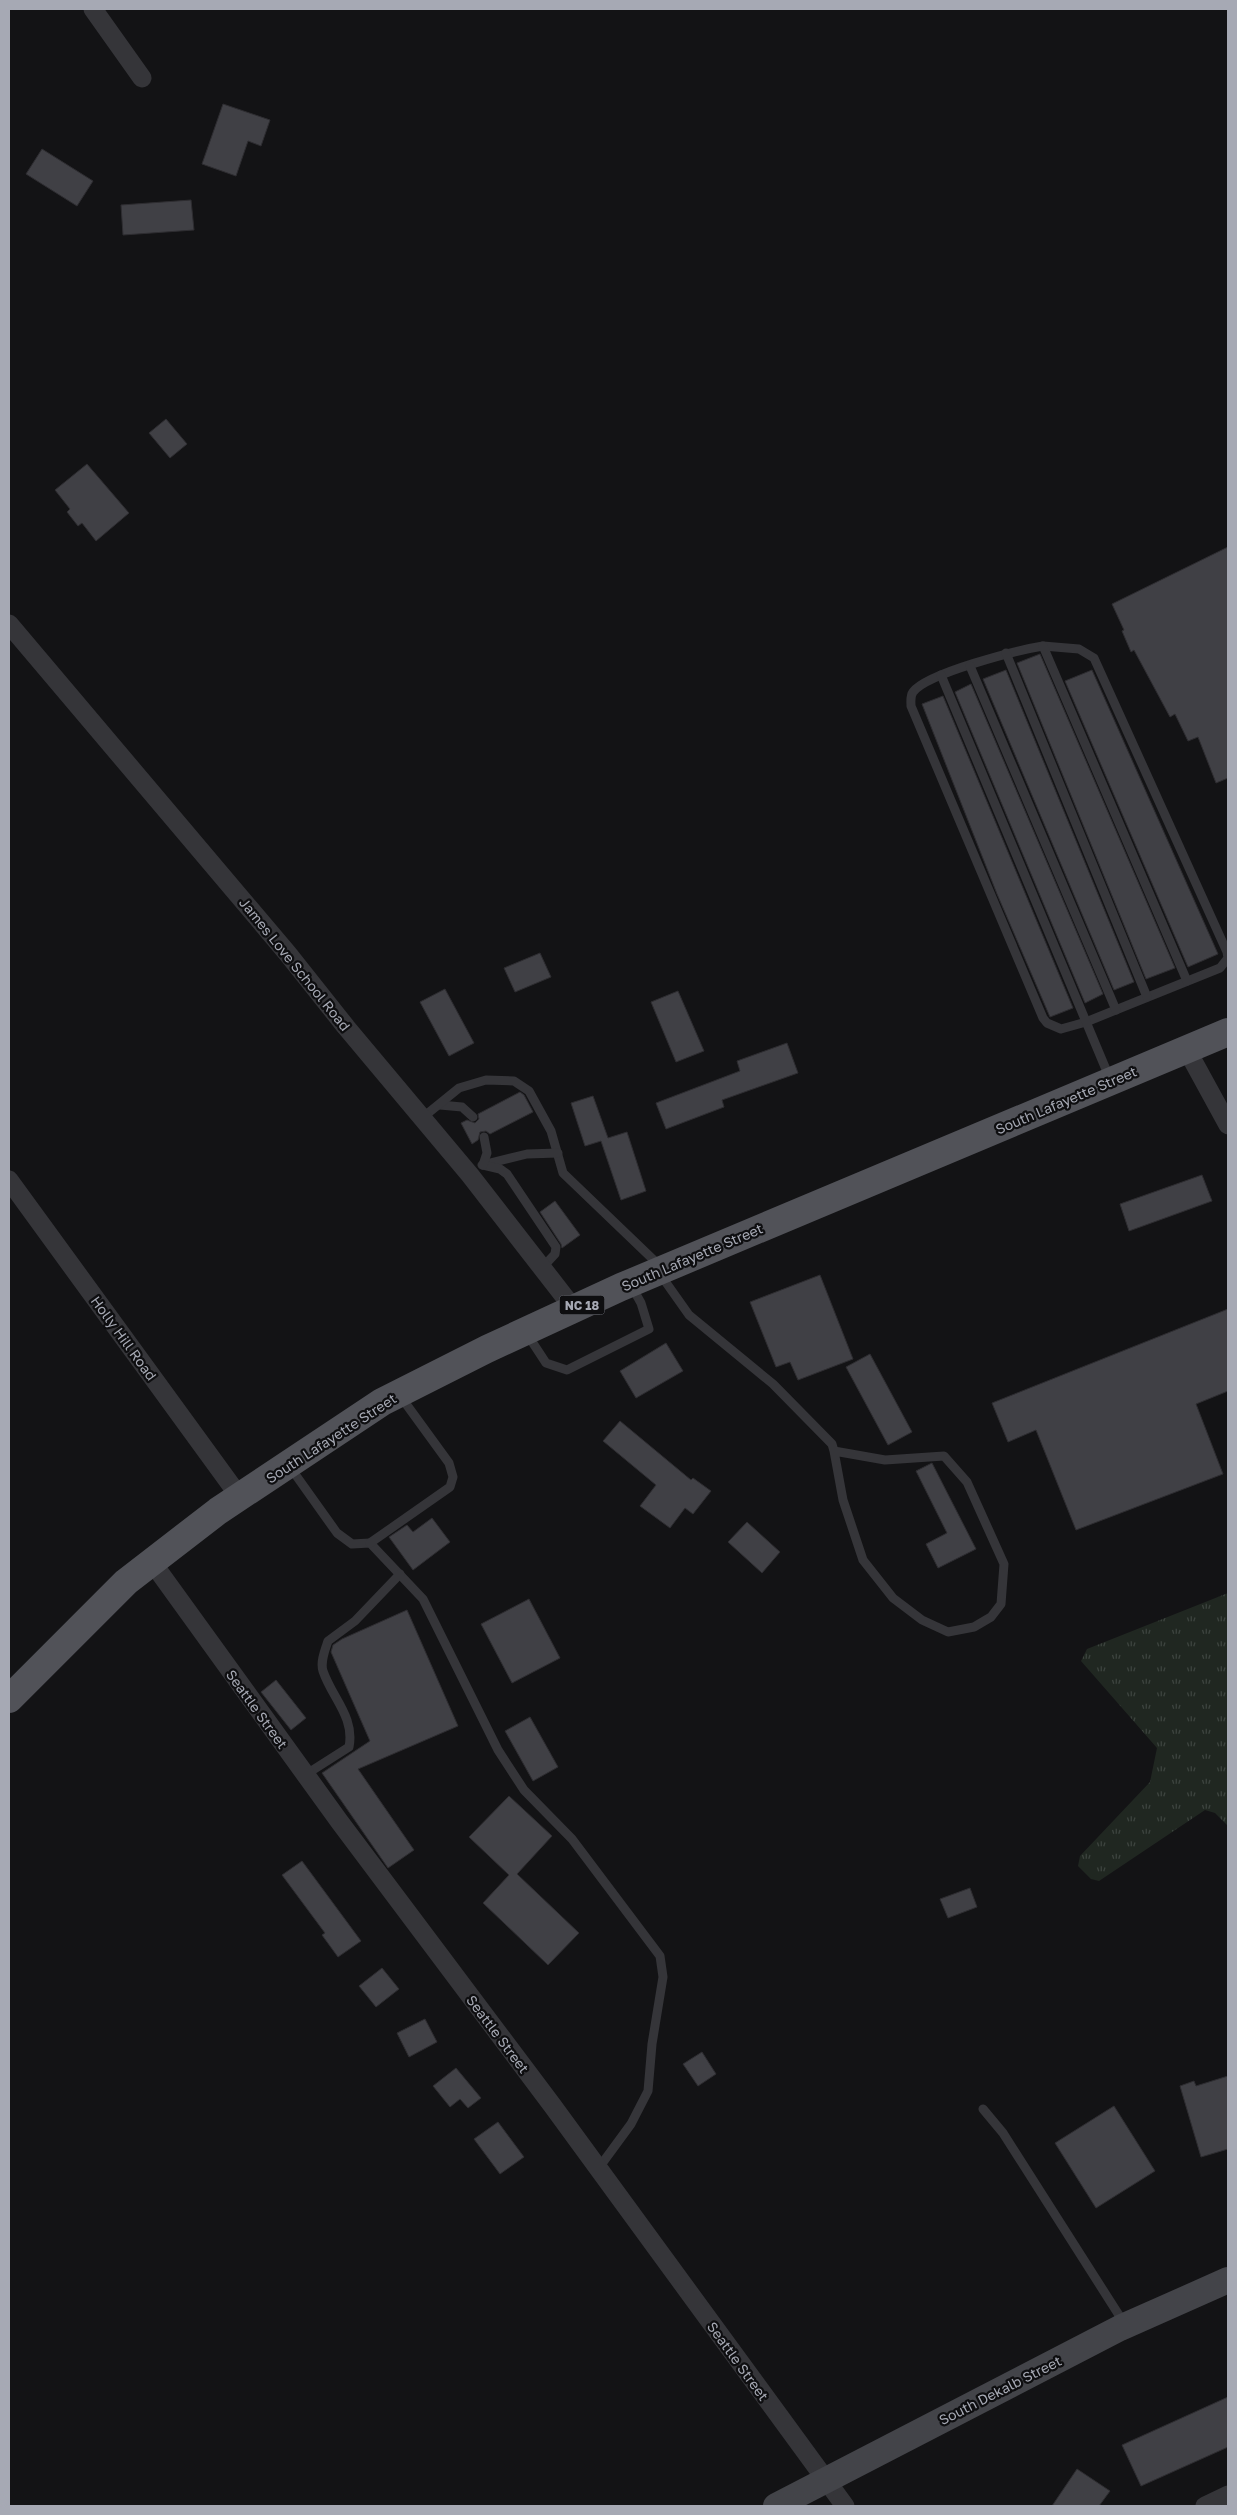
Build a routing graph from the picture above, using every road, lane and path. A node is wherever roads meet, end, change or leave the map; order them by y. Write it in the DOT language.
graph roads {
  1 [pos="93,9"];
  2 [pos="142,78"];
  3 [pos="9,624"];
  4 [pos="1043,646"];
  5 [pos="1006,653"];
  6 [pos="970,666"];
  7 [pos="941,675"];
  8 [pos="1187,981"];
  9 [pos="1147,997"];
  10 [pos="1116,1010"];
  11 [pos="1086,1022"];
  12 [pos="1228,1032"];
  13 [pos="1187,1050"];
  14 [pos="1111,1082"];
  15 [pos="440,1105"];
  16 [pos="473,1117"];
  17 [pos="422,1118"];
  18 [pos="1228,1125"];
  19 [pos="484,1137"];
  20 [pos="558,1153"];
  21 [pos="477,1170"];
  22 [pos="9,1180"];
  23 [pos="543,1267"];
  24 [pos="661,1270"];
  25 [pos="630,1283"];
  26 [pos="574,1309"];
  27 [pos="525,1332"];
  28 [pos="399,1394"];
  29 [pos="834,1452"];
  30 [pos="288,1464"];
  31 [pos="239,1496"];
  32 [pos="370,1543"];
  33 [pos="152,1562"];
  34 [pos="400,1574"];
  35 [pos="9,1699"];
  36 [pos="305,1775"];
  37 [pos="983,2109"];
  38 [pos="598,2169"];
  39 [pos="1228,2280"];
  40 [pos="1125,2326"];
  41 [pos="826,2480"];
  42 [pos="1228,2495"];
  43 [pos="776,2506"];
  44 [pos="845,2506"];
  45 [pos="1205,2506"];
  1 -- 2 [label="street"];
  3 -- 17 [label="street, James Love School Road"];
  4 -- 5 [label="lane"];
  4 -- 8 [label="lane"];
  4 -- 8 [label="lane"];
  5 -- 6 [label="lane"];
  5 -- 9 [label="lane"];
  6 -- 7 [label="lane"];
  6 -- 10 [label="lane"];
  7 -- 11 [label="lane"];
  7 -- 11 [label="lane"];
  8 -- 9 [label="lane"];
  9 -- 10 [label="lane"];
  10 -- 11 [label="lane"];
  11 -- 14 [label="lane"];
  12 -- 13 [label="main road, South Lafayette Street / NC 18"];
  13 -- 14 [label="main road, South Lafayette Street / NC 18"];
  13 -- 18 [label="street"];
  14 -- 24 [label="main road, South Lafayette Street / NC 18"];
  15 -- 16 [label="lane"];
  15 -- 17 [label="lane"];
  15 -- 20 [label="lane"];
  17 -- 21 [label="street, James Love School Road"];
  19 -- 21 [label="lane"];
  20 -- 21 [label="lane"];
  20 -- 24 [label="lane"];
  21 -- 23 [label="street, James Love School Road"];
  21 -- 23 [label="lane"];
  22 -- 31 [label="street, Holly Hill Road"];
  23 -- 26 [label="street, James Love School Road"];
  24 -- 25 [label="main road, South Lafayette Street / NC 18"];
  24 -- 29 [label="lane"];
  25 -- 26 [label="main road, South Lafayette Street / NC 18"];
  25 -- 27 [label="lane"];
  26 -- 27 [label="main road, South Lafayette Street / NC 18"];
  27 -- 28 [label="main road, South Lafayette Street / NC 18"];
  28 -- 30 [label="main road, South Lafayette Street / NC 18"];
  28 -- 32 [label="lane"];
  29 -- 29 [label="lane"];
  30 -- 31 [label="main road, South Lafayette Street / NC 18"];
  30 -- 32 [label="lane"];
  31 -- 33 [label="main road, South Lafayette Street / NC 18"];
  32 -- 34 [label="lane"];
  33 -- 35 [label="main road, South Lafayette Street / NC 18"];
  33 -- 36 [label="street, Seattle Street"];
  34 -- 36 [label="lane"];
  34 -- 38 [label="lane"];
  36 -- 38 [label="street, Seattle Street"];
  37 -- 40 [label="lane"];
  38 -- 41 [label="street, Seattle Street"];
  39 -- 40 [label="main road, South Dekalb Street"];
  40 -- 41 [label="main road, South Dekalb Street"];
  41 -- 43 [label="main road, South Dekalb Street"];
  41 -- 44 [label="street, Seattle Street"];
  42 -- 45 [label="street"];
}
